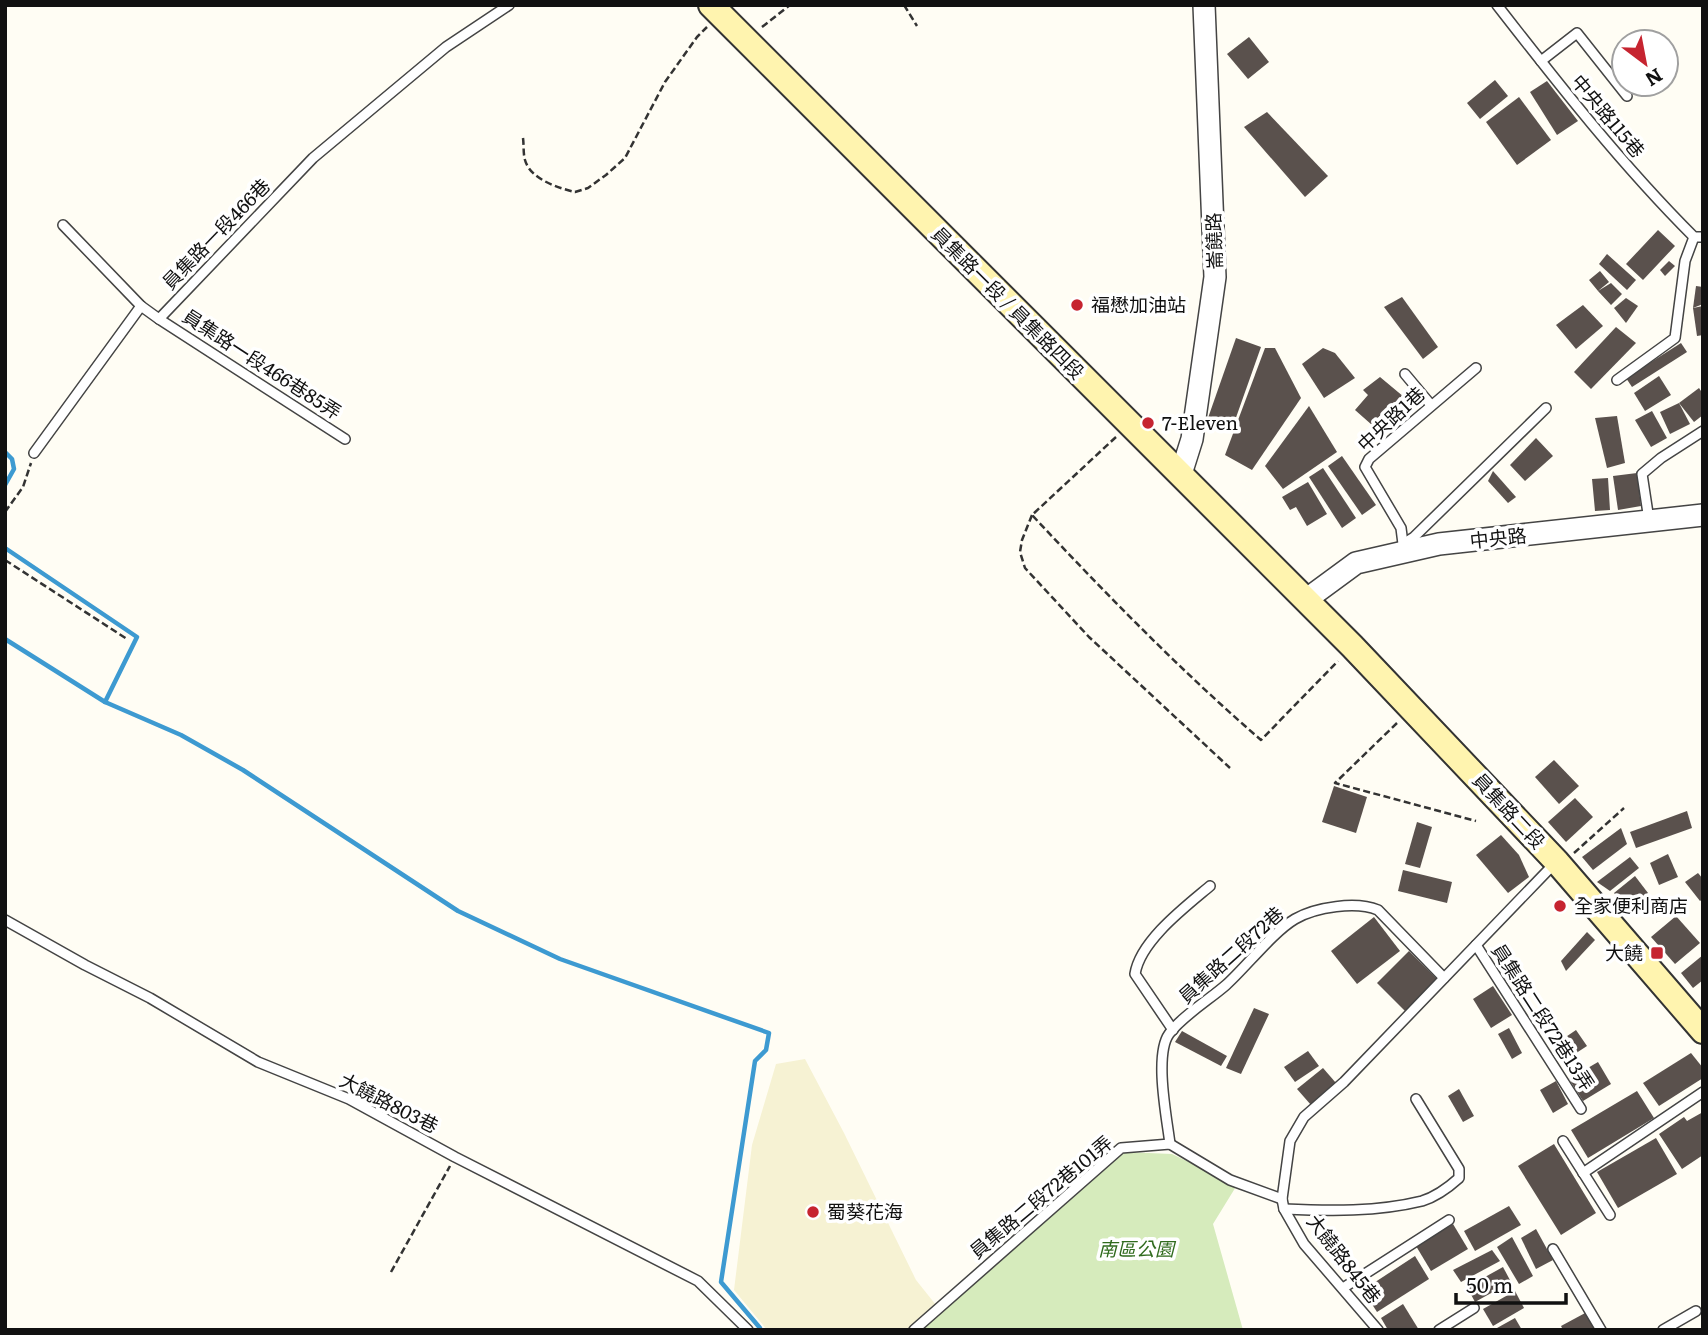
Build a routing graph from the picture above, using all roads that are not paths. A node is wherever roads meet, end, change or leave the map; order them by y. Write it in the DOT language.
graph roads {
  1 [pos="509,5"];
  2 [pos="1204,5"];
  3 [pos="1497,5"];
  4 [pos="715,10"];
  5 [pos="1541,61"];
  6 [pos="1610,75"];
  7 [pos="63,225"];
  8 [pos="1698,237"];
  9 [pos="141,306"];
  10 [pos="159,319"];
  11 [pos="1476,368"];
  12 [pos="1405,373"];
  13 [pos="1616,380"];
  14 [pos="1431,405"];
  15 [pos="1546,408"];
  16 [pos="1703,431"];
  17 [pos="345,439"];
  18 [pos="34,453"];
  19 [pos="1181,474"];
  20 [pos="1703,515"];
  21 [pos="1649,521"];
  22 [pos="1404,548"];
  23 [pos="1307,599"];
  24 [pos="1557,862"];
  25 [pos="1210,886"];
  26 [pos="5,920"];
  27 [pos="1476,945"];
  28 [pos="1444,978"];
  29 [pos="1173,1030"];
  30 [pos="1703,1031"];
  31 [pos="1703,1093"];
  32 [pos="1416,1099"];
  33 [pos="1581,1109"];
  34 [pos="1563,1141"];
  35 [pos="1170,1144"];
  36 [pos="1583,1172"];
  37 [pos="1283,1204"];
  38 [pos="1610,1215"];
  39 [pos="1449,1220"];
  40 [pos="1553,1249"];
  41 [pos="1343,1288"];
  42 [pos="1474,1308"];
  43 [pos="1696,1311"];
  44 [pos="748,1330"];
  45 [pos="914,1330"];
  46 [pos="1378,1330"];
  47 [pos="1439,1330"];
  48 [pos="1601,1330"];
  49 [pos="1663,1330"];
  1 -- 10 [label="lane, 員集路一段466巷"];
  2 -- 19 [label="street, 崙饒路"];
  3 -- 5 [label="lane, 中央路115巷"];
  4 -- 19 [label="main road, 員集路一段 / 員集路四段"];
  5 -- 6 [label="lane"];
  5 -- 8 [label="lane, 中央路115巷"];
  7 -- 9 [label="lane, 員集路一段466巷"];
  8 -- 13 [label="lane"];
  9 -- 10 [label="lane, 員集路一段466巷"];
  9 -- 18 [label="lane"];
  10 -- 17 [label="lane, 員集路一段466巷85弄"];
  11 -- 14 [label="lane, 中央路1巷"];
  12 -- 14 [label="lane"];
  14 -- 22 [label="lane, 中央路1巷"];
  15 -- 22 [label="lane"];
  16 -- 21 [label="lane"];
  19 -- 23 [label="main road, 員集路一段 / 員集路四段"];
  20 -- 21 [label="street, 中央路"];
  21 -- 22 [label="street, 中央路"];
  22 -- 23 [label="street, 中央路"];
  23 -- 24 [label="main road, 員集路二段"];
  24 -- 27 [label="lane"];
  24 -- 30 [label="main road, 員集路二段"];
  25 -- 29 [label="lane"];
  26 -- 44 [label="lane, 大饒路803巷"];
  27 -- 28 [label="lane"];
  27 -- 33 [label="lane, 員集路二段72巷13弄"];
  28 -- 29 [label="lane, 員集路二段72巷"];
  28 -- 37 [label="lane"];
  29 -- 35 [label="lane, 員集路二段72巷"];
  31 -- 36 [label="lane"];
  32 -- 37 [label="lane"];
  34 -- 36 [label="lane"];
  35 -- 37 [label="lane"];
  35 -- 45 [label="lane, 員集路二段72巷101弄"];
  36 -- 38 [label="lane"];
  37 -- 41 [label="lane, 大饒路845巷"];
  39 -- 41 [label="lane"];
  40 -- 48 [label="lane"];
  41 -- 46 [label="lane, 大饒路845巷"];
  42 -- 47 [label="lane"];
  43 -- 49 [label="lane"];
}
